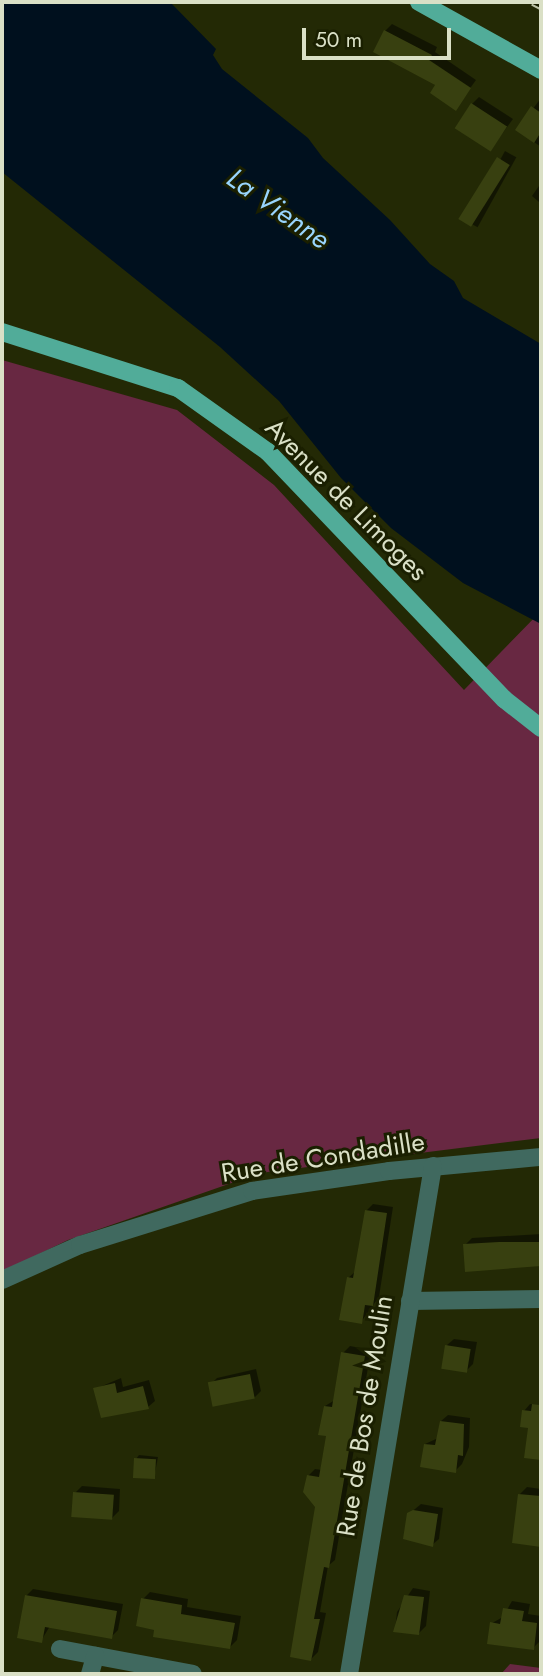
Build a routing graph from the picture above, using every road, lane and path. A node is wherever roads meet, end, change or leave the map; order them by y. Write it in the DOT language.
graph roads {
  1 [pos="419,2"];
  2 [pos="541,70"];
  3 [pos="2,332"];
  4 [pos="541,728"];
  5 [pos="541,1157"];
  6 [pos="433,1166"];
  7 [pos="2,1280"];
  8 [pos="541,1299"];
  9 [pos="410,1301"];
  10 [pos="60,1649"];
  11 [pos="95,1656"];
  12 [pos="90,1674"];
  13 [pos="193,1674"];
  14 [pos="349,1674"];
  1 -- 2 [label="main road"];
  3 -- 4 [label="main road, Avenue de Limoges"];
  5 -- 6 [label="street, Rue de Condadille"];
  6 -- 7 [label="street, Rue de Condadille"];
  6 -- 9 [label="street, Rue de Bos de Moulin"];
  8 -- 9 [label="street"];
  9 -- 14 [label="street, Rue de Bos de Moulin"];
  10 -- 11 [label="street"];
  11 -- 12 [label="street"];
  11 -- 13 [label="street"];
}
